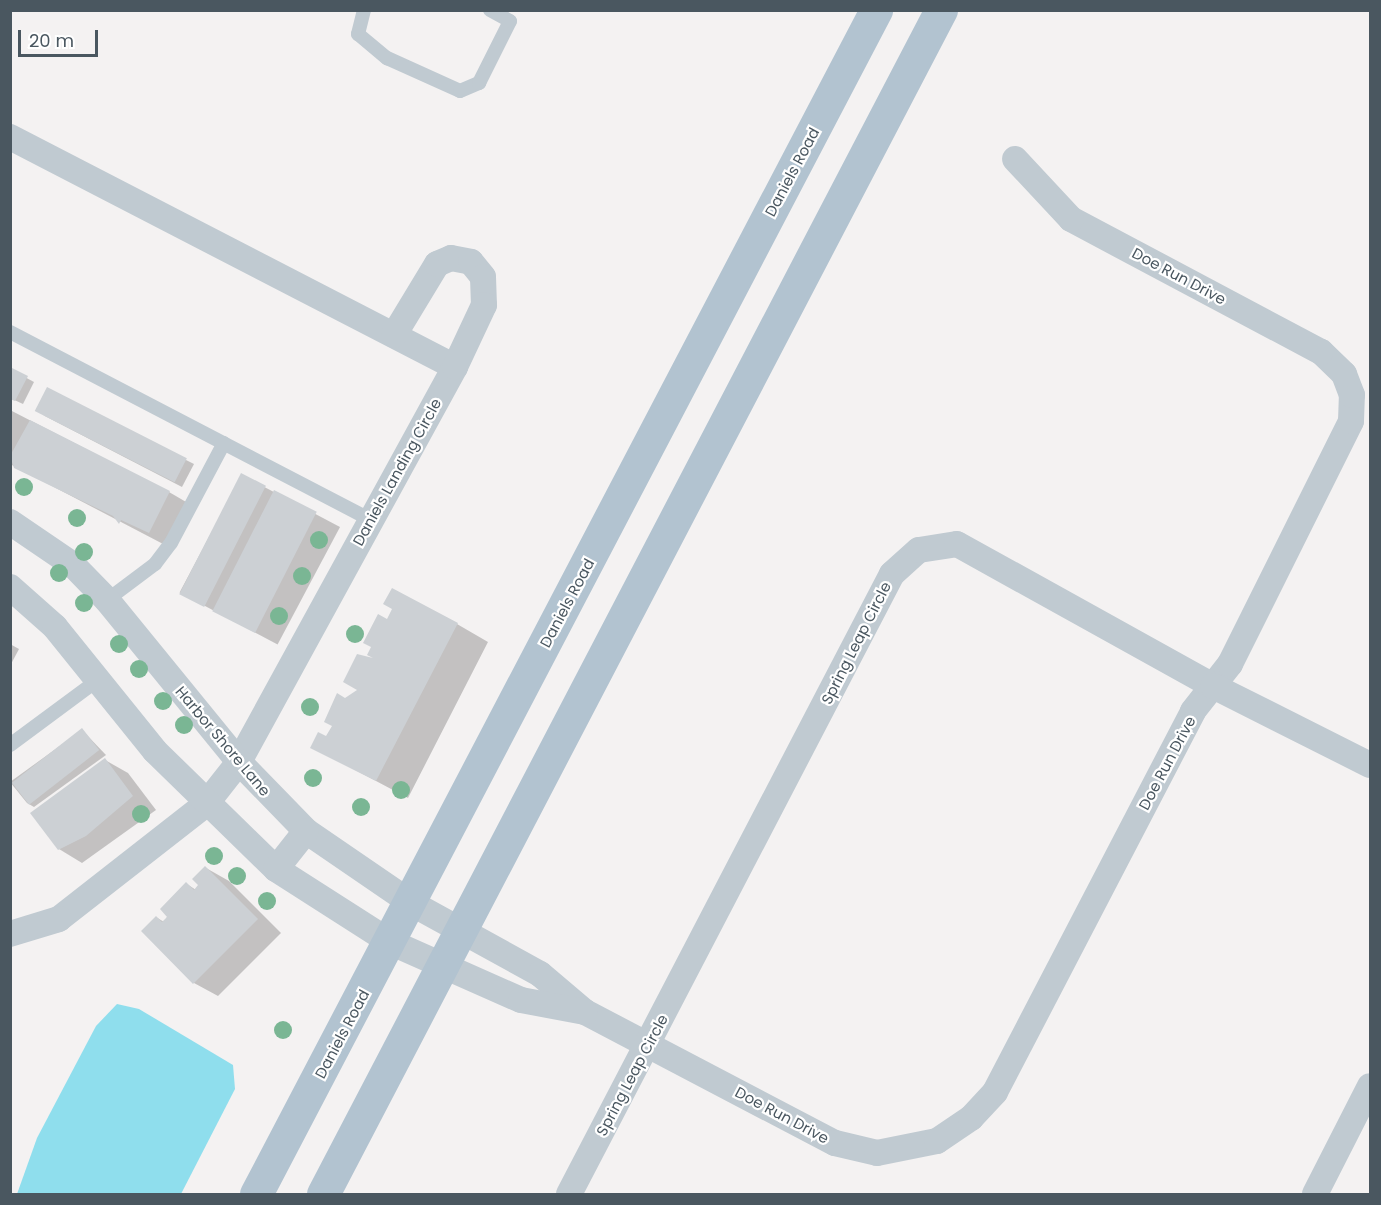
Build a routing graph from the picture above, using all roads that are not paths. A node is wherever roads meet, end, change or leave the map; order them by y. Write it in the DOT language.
graph roads {
  1 [pos="364,10"];
  2 [pos="490,10"];
  3 [pos="876,10"];
  4 [pos="941,10"];
  5 [pos="10,137"];
  6 [pos="1015,159"];
  7 [pos="10,332"];
  8 [pos="394,335"];
  9 [pos="455,367"];
  10 [pos="224,443"];
  11 [pos="371,519"];
  12 [pos="10,522"];
  13 [pos="10,587"];
  14 [pos="107,600"];
  15 [pos="98,680"];
  16 [pos="1213,686"];
  17 [pos="10,745"];
  18 [pos="239,762"];
  19 [pos="1371,765"];
  20 [pos="206,804"];
  21 [pos="306,831"];
  22 [pos="276,869"];
  23 [pos="411,903"];
  24 [pos="462,930"];
  25 [pos="10,934"];
  26 [pos="390,942"];
  27 [pos="442,966"];
  28 [pos="585,1012"];
  29 [pos="648,1045"];
  30 [pos="1371,1086"];
  31 [pos="256,1194"];
  32 [pos="323,1194"];
  33 [pos="569,1194"];
  34 [pos="1315,1194"];
  1 -- 2 [label="lane"];
  3 -- 23 [label="main road, Daniels Road"];
  4 -- 24 [label="main road"];
  5 -- 8 [label="street"];
  6 -- 16 [label="street, Doe Run Drive"];
  7 -- 10 [label="lane"];
  8 -- 9 [label="street"];
  8 -- 9 [label="street, Daniels Landing Circle"];
  9 -- 11 [label="street, Daniels Landing Circle"];
  10 -- 11 [label="lane"];
  10 -- 14 [label="lane"];
  11 -- 18 [label="street, Daniels Landing Circle"];
  12 -- 14 [label="street, Harbor Shore Lane"];
  13 -- 15 [label="street"];
  14 -- 18 [label="street, Harbor Shore Lane"];
  15 -- 17 [label="lane"];
  15 -- 20 [label="street"];
  16 -- 19 [label="street, Spring Leap Circle"];
  16 -- 29 [label="street, Doe Run Drive"];
  16 -- 29 [label="street, Spring Leap Circle"];
  18 -- 20 [label="street, Daniels Landing Circle"];
  18 -- 21 [label="street, Harbor Shore Lane"];
  20 -- 22 [label="street"];
  20 -- 25 [label="street, Daniels Landing Circle"];
  21 -- 22 [label="street"];
  21 -- 23 [label="street, Harbor Shore Lane"];
  22 -- 26 [label="street"];
  23 -- 24 [label="street, Harbor Shore Lane"];
  23 -- 26 [label="main road, Daniels Road"];
  24 -- 27 [label="main road"];
  24 -- 28 [label="street, Doe Run Drive"];
  26 -- 27 [label="street"];
  26 -- 31 [label="main road, Daniels Road"];
  27 -- 28 [label="street, Doe Run Drive"];
  27 -- 32 [label="main road"];
  28 -- 29 [label="street, Doe Run Drive"];
  29 -- 33 [label="street, Spring Leap Circle"];
  30 -- 34 [label="street"];
}
